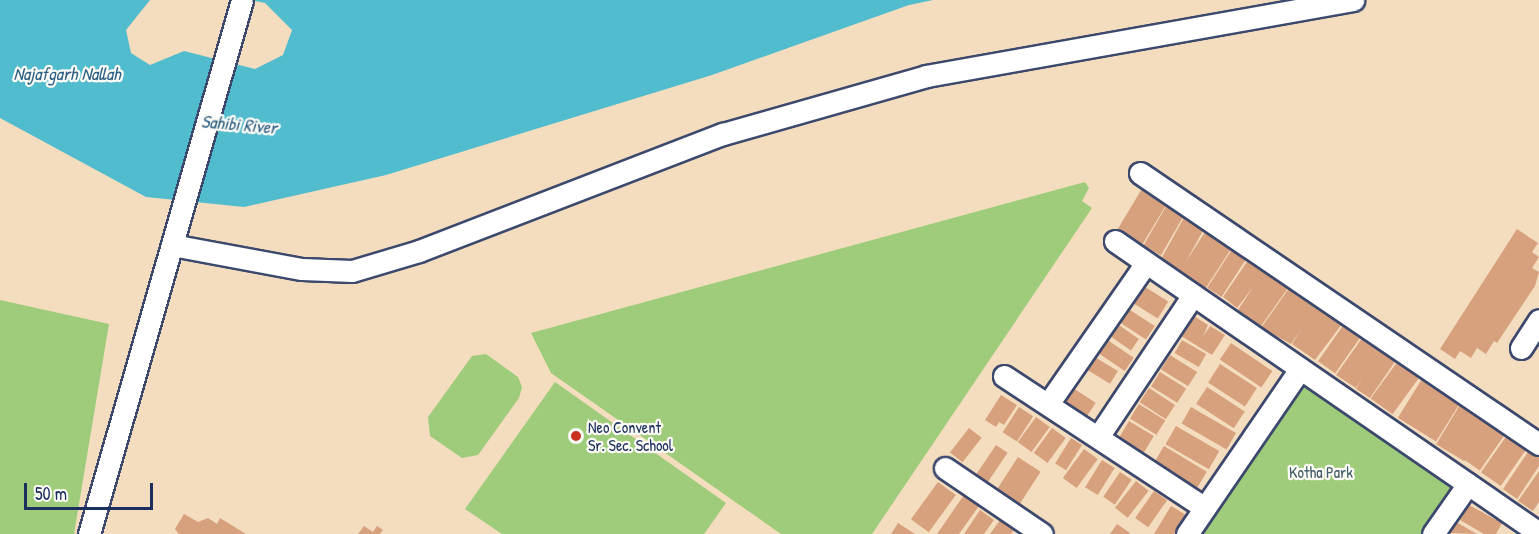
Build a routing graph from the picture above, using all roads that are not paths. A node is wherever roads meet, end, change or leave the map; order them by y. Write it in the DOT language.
graph roads {
  1 [pos="242,0"];
  2 [pos="1353,0"];
  3 [pos="1140,173"];
  4 [pos="1115,241"];
  5 [pos="172,245"];
  6 [pos="1146,263"];
  7 [pos="1193,295"];
  8 [pos="1539,320"];
  9 [pos="1521,348"];
  10 [pos="1300,369"];
  11 [pos="1004,376"];
  12 [pos="1048,404"];
  13 [pos="1098,437"];
  14 [pos="1539,444"];
  15 [pos="945,468"];
  16 [pos="1468,484"];
  17 [pos="1205,508"];
  18 [pos="1539,533"];
  19 [pos="89,534"];
  20 [pos="1042,534"];
  21 [pos="1187,534"];
  22 [pos="1433,534"];
  1 -- 5 [label="street"];
  2 -- 5 [label="street"];
  3 -- 14 [label="street"];
  4 -- 6 [label="street"];
  5 -- 19 [label="street"];
  6 -- 7 [label="street"];
  6 -- 12 [label="street"];
  7 -- 10 [label="street"];
  7 -- 13 [label="street"];
  8 -- 9 [label="street"];
  10 -- 16 [label="street"];
  10 -- 17 [label="street"];
  11 -- 12 [label="street"];
  12 -- 13 [label="street"];
  13 -- 17 [label="street"];
  15 -- 20 [label="street"];
  16 -- 18 [label="street"];
  16 -- 22 [label="street"];
  17 -- 21 [label="street"];
}
